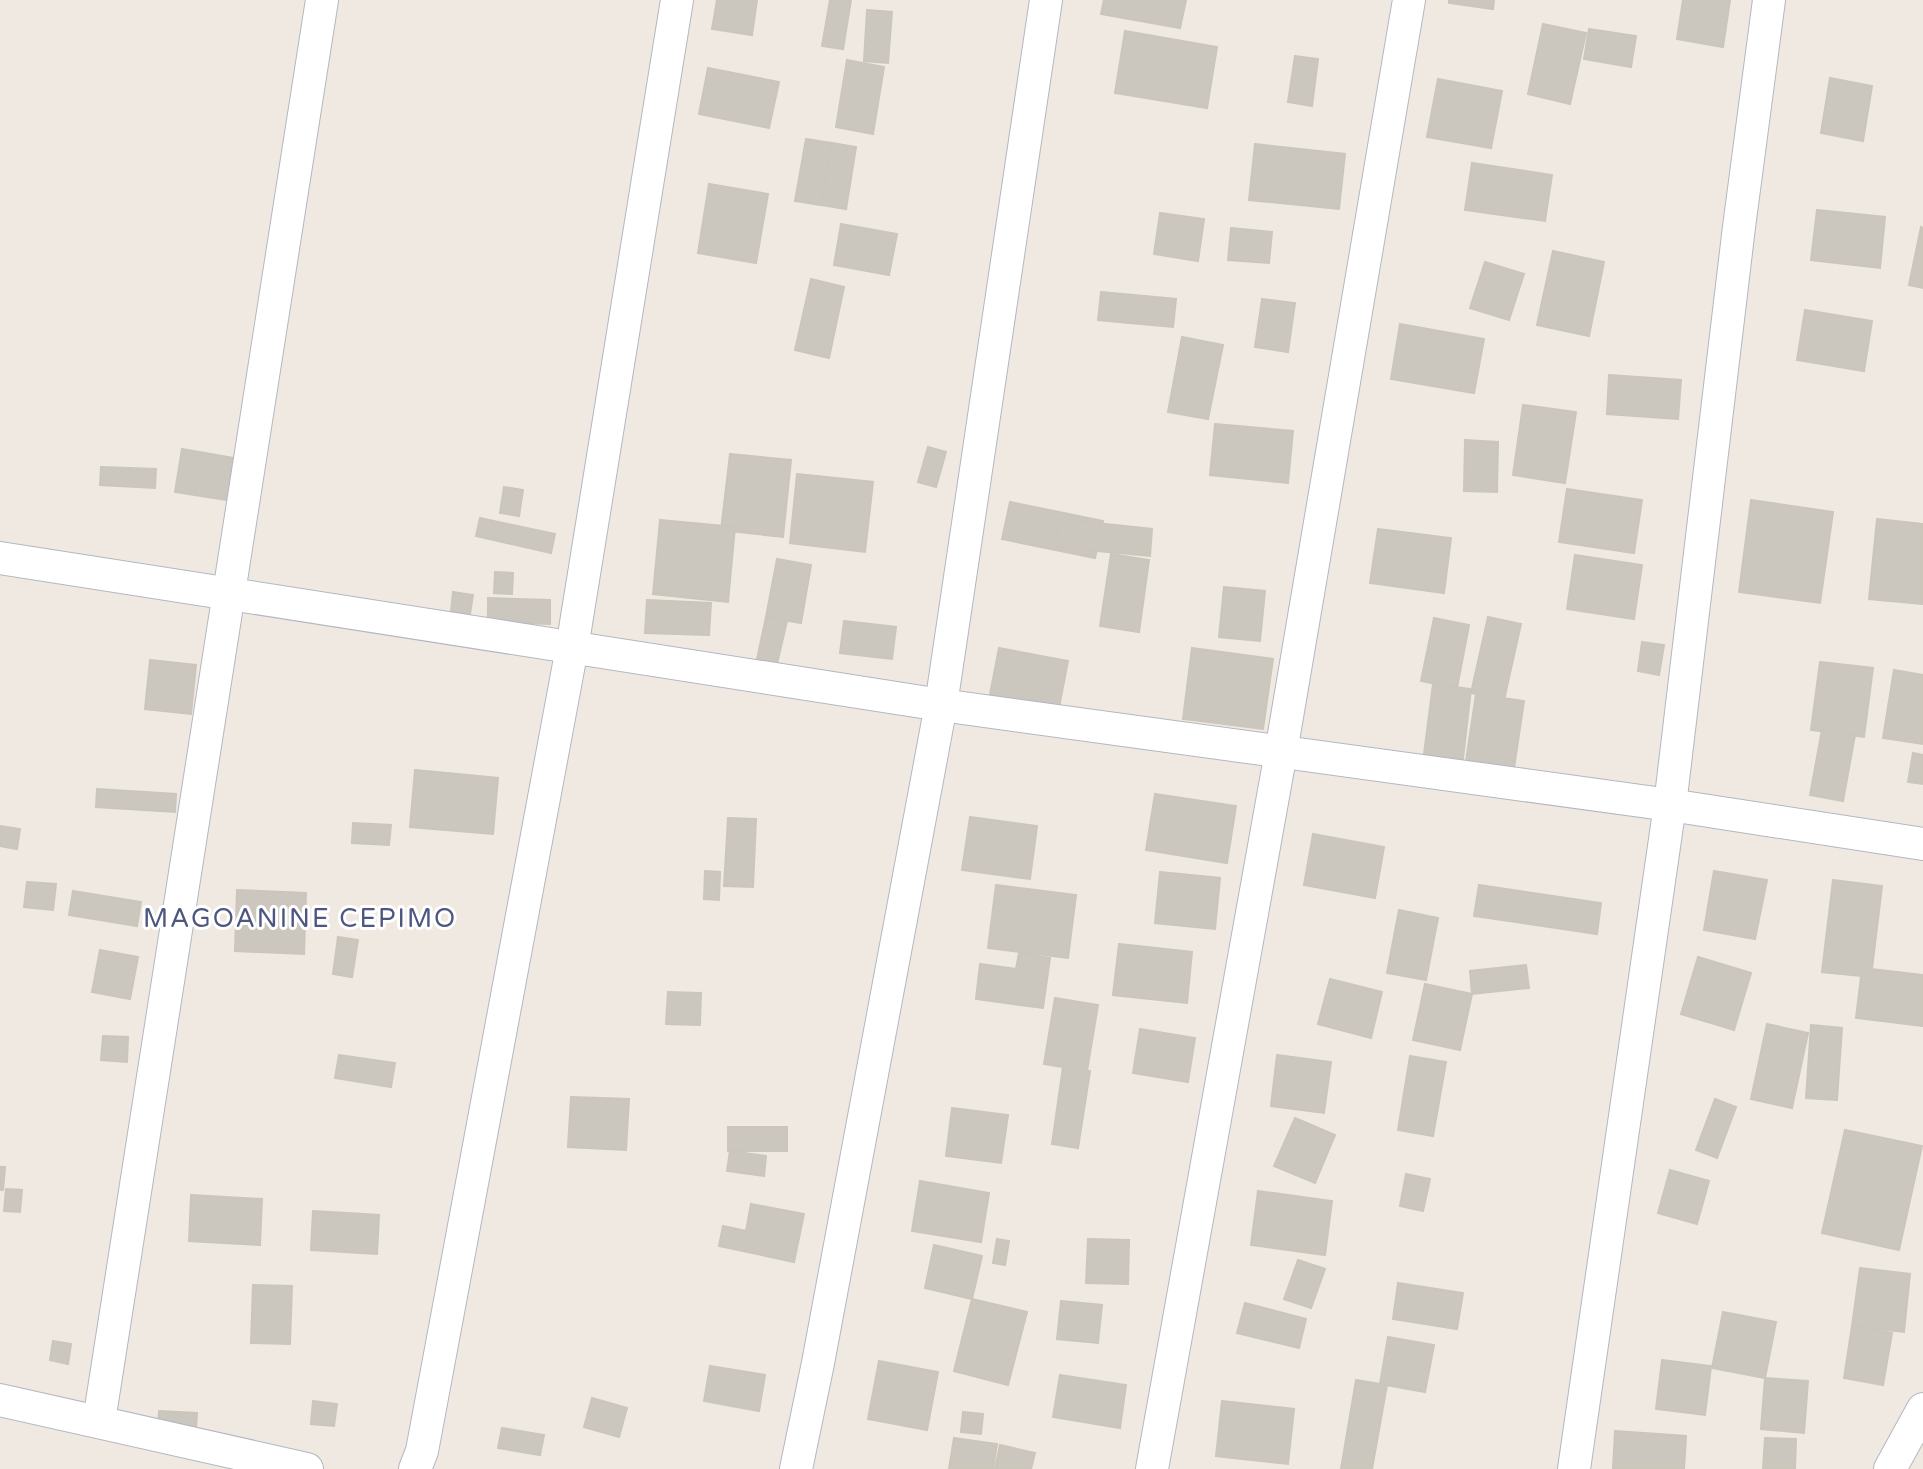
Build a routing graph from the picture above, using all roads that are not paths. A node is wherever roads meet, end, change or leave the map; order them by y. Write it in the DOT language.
graph roads {
  1 [pos="322,0"];
  2 [pos="677,0"];
  3 [pos="1046,0"];
  4 [pos="1409,0"];
  5 [pos="1769,0"];
  6 [pos="0,558"];
  7 [pos="228,594"];
  8 [pos="572,648"];
  9 [pos="941,705"];
  10 [pos="1281,752"];
  11 [pos="1670,805"];
  12 [pos="1923,844"];
  13 [pos="0,1400"];
  14 [pos="1923,1409"];
  15 [pos="99,1421"];
  16 [pos="307,1469"];
  17 [pos="415,1469"];
  18 [pos="796,1469"];
  19 [pos="1152,1469"];
  20 [pos="1574,1469"];
  21 [pos="1890,1469"];
  1 -- 7 [label="street"];
  2 -- 8 [label="street"];
  3 -- 9 [label="street"];
  4 -- 10 [label="street"];
  5 -- 11 [label="street"];
  6 -- 7 [label="street"];
  7 -- 8 [label="street"];
  7 -- 15 [label="street"];
  8 -- 9 [label="street"];
  8 -- 17 [label="street"];
  9 -- 10 [label="street"];
  9 -- 18 [label="street"];
  10 -- 11 [label="street"];
  10 -- 19 [label="street"];
  11 -- 12 [label="street"];
  11 -- 20 [label="street"];
  13 -- 15 [label="street"];
  14 -- 21 [label="street"];
  15 -- 16 [label="street"];
}
